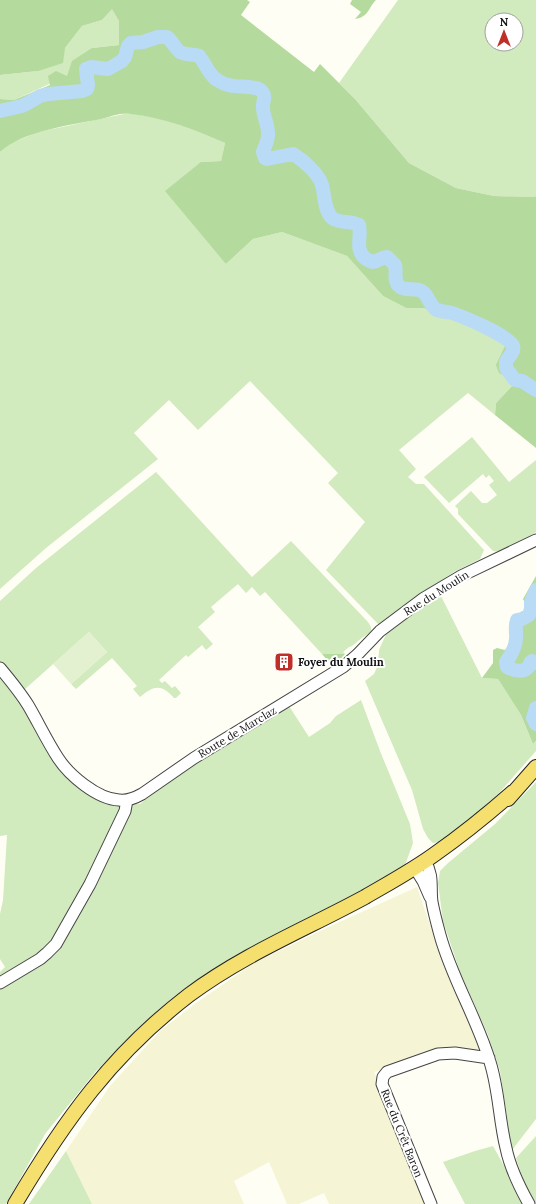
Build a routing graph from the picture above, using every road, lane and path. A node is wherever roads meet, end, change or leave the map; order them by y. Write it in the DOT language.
graph roads {
  1 [pos="536,540"];
  2 [pos="347,664"];
  3 [pos="0,668"];
  4 [pos="536,767"];
  5 [pos="127,800"];
  6 [pos="422,868"];
  7 [pos="0,983"];
  8 [pos="489,1058"];
  9 [pos="15,1204"];
  10 [pos="431,1204"];
  11 [pos="529,1204"];
  1 -- 2 [label="street, Rue du Moulin"];
  2 -- 5 [label="street, Route de Marclaz"];
  3 -- 5 [label="street"];
  4 -- 6 [label="main road"];
  5 -- 7 [label="street"];
  6 -- 8 [label="street"];
  6 -- 9 [label="main road"];
  8 -- 10 [label="street, Rue du Crêt Baron"];
  8 -- 11 [label="street"];
}
